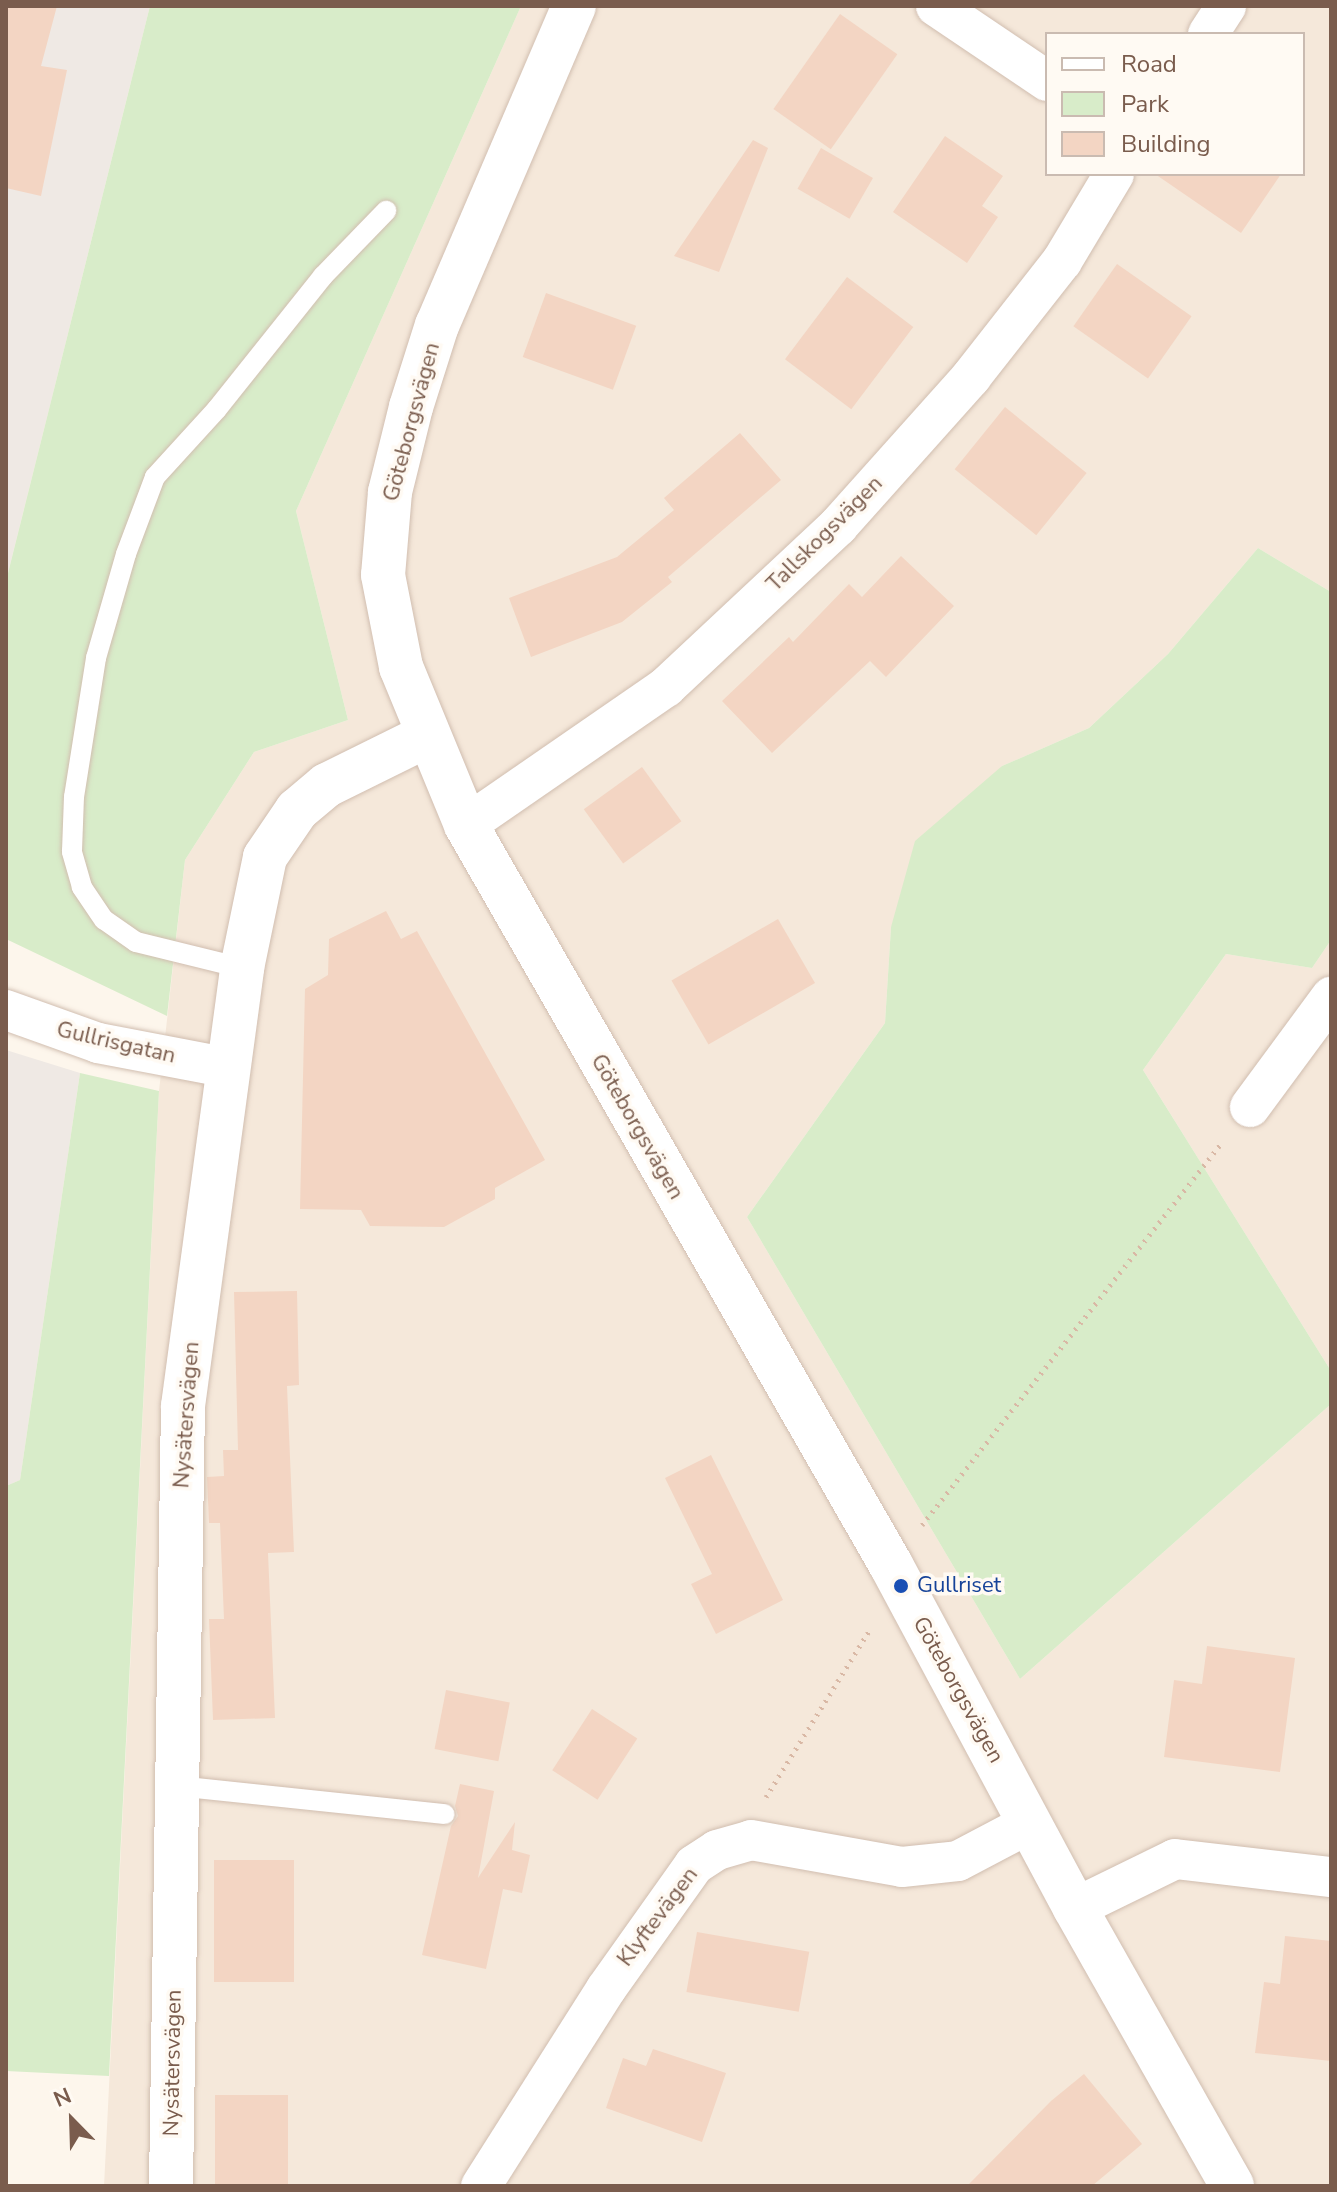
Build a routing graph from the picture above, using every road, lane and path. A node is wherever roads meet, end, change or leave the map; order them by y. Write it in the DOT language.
graph roads {
  1 [pos="574,6"];
  2 [pos="936,6"];
  3 [pos="1226,6"];
  4 [pos="1209,32"];
  5 [pos="1045,80"];
  6 [pos="1113,176"];
  7 [pos="386,211"];
  8 [pos="426,736"];
  9 [pos="466,825"];
  10 [pos="242,968"];
  11 [pos="1331,997"];
  12 [pos="6,1010"];
  13 [pos="229,1068"];
  14 [pos="1250,1107"];
  15 [pos="891,1565"];
  16 [pos="877,1621"];
  17 [pos="177,1786"];
  18 [pos="445,1814"];
  19 [pos="1030,1823"];
  20 [pos="751,1840"];
  21 [pos="1331,1877"];
  22 [pos="1075,1908"];
  23 [pos="171,2186"];
  24 [pos="481,2186"];
  25 [pos="1232,2186"];
  1 -- 8 [label="street, Göteborgsvägen"];
  2 -- 5 [label="street"];
  3 -- 4 [label="street"];
  6 -- 9 [label="street, Tallskogsvägen"];
  7 -- 10 [label="lane"];
  8 -- 9 [label="street, Göteborgsvägen"];
  8 -- 10 [label="street, Nysätersvägen"];
  9 -- 15 [label="street, Göteborgsvägen"];
  10 -- 13 [label="street, Nysätersvägen"];
  11 -- 14 [label="street"];
  12 -- 13 [label="street, Gullrisgatan"];
  13 -- 17 [label="street, Nysätersvägen"];
  14 -- 15 [label="path"];
  15 -- 19 [label="street, Göteborgsvägen"];
  16 -- 20 [label="path"];
  17 -- 18 [label="lane"];
  17 -- 23 [label="street, Nysätersvägen"];
  19 -- 20 [label="street, Klyftevägen"];
  19 -- 22 [label="street, Göteborgsvägen"];
  20 -- 24 [label="street, Klyftevägen"];
  21 -- 22 [label="street"];
  22 -- 25 [label="street, Göteborgsvägen"];
}
